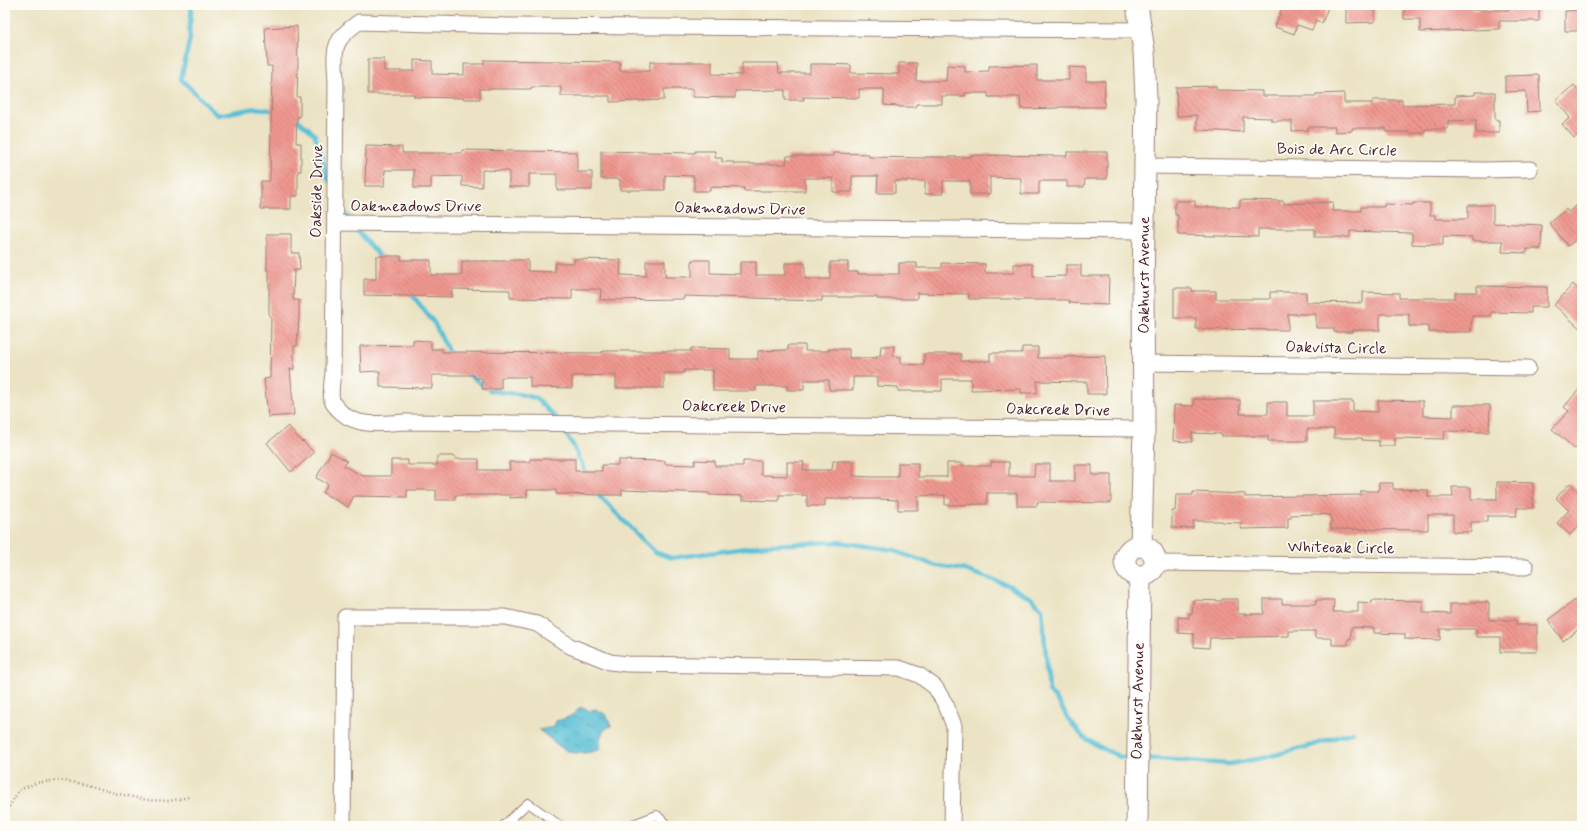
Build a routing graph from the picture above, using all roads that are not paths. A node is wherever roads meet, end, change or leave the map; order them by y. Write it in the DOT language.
graph roads {
  1 [pos="1137,5"];
  2 [pos="1142,30"];
  3 [pos="1145,166"];
  4 [pos="1530,169"];
  5 [pos="336,221"];
  6 [pos="1144,231"];
  7 [pos="1143,363"];
  8 [pos="1528,368"];
  9 [pos="332,400"];
  10 [pos="1144,429"];
  11 [pos="1141,546"];
  12 [pos="1156,563"];
  13 [pos="1526,567"];
  14 [pos="1140,577"];
  15 [pos="343,826"];
  16 [pos="503,826"];
  17 [pos="561,826"];
  18 [pos="628,826"];
  19 [pos="668,826"];
  20 [pos="952,826"];
  21 [pos="1137,826"];
  1 -- 2 [label="street, Oakhurst Avenue"];
  2 -- 3 [label="street, Oakhurst Avenue"];
  2 -- 5 [label="street, Oakside Drive"];
  3 -- 4 [label="street, Bois de Arc Circle"];
  3 -- 6 [label="street, Oakhurst Avenue"];
  5 -- 6 [label="street, Oakmeadows Drive"];
  5 -- 9 [label="street, Oakside Drive"];
  6 -- 7 [label="street, Oakhurst Avenue"];
  7 -- 8 [label="street, Oakvista Circle"];
  7 -- 10 [label="street, Oakhurst Avenue"];
  9 -- 10 [label="street, Oakcreek Drive"];
  10 -- 11 [label="street, Oakhurst Avenue"];
  11 -- 12 [label="street"];
  11 -- 14 [label="street"];
  12 -- 13 [label="street, Whiteoak Circle"];
  12 -- 14 [label="street"];
  14 -- 21 [label="street, Oakhurst Avenue"];
  15 -- 20 [label="street"];
  16 -- 17 [label="lane"];
  18 -- 19 [label="lane"];
}
